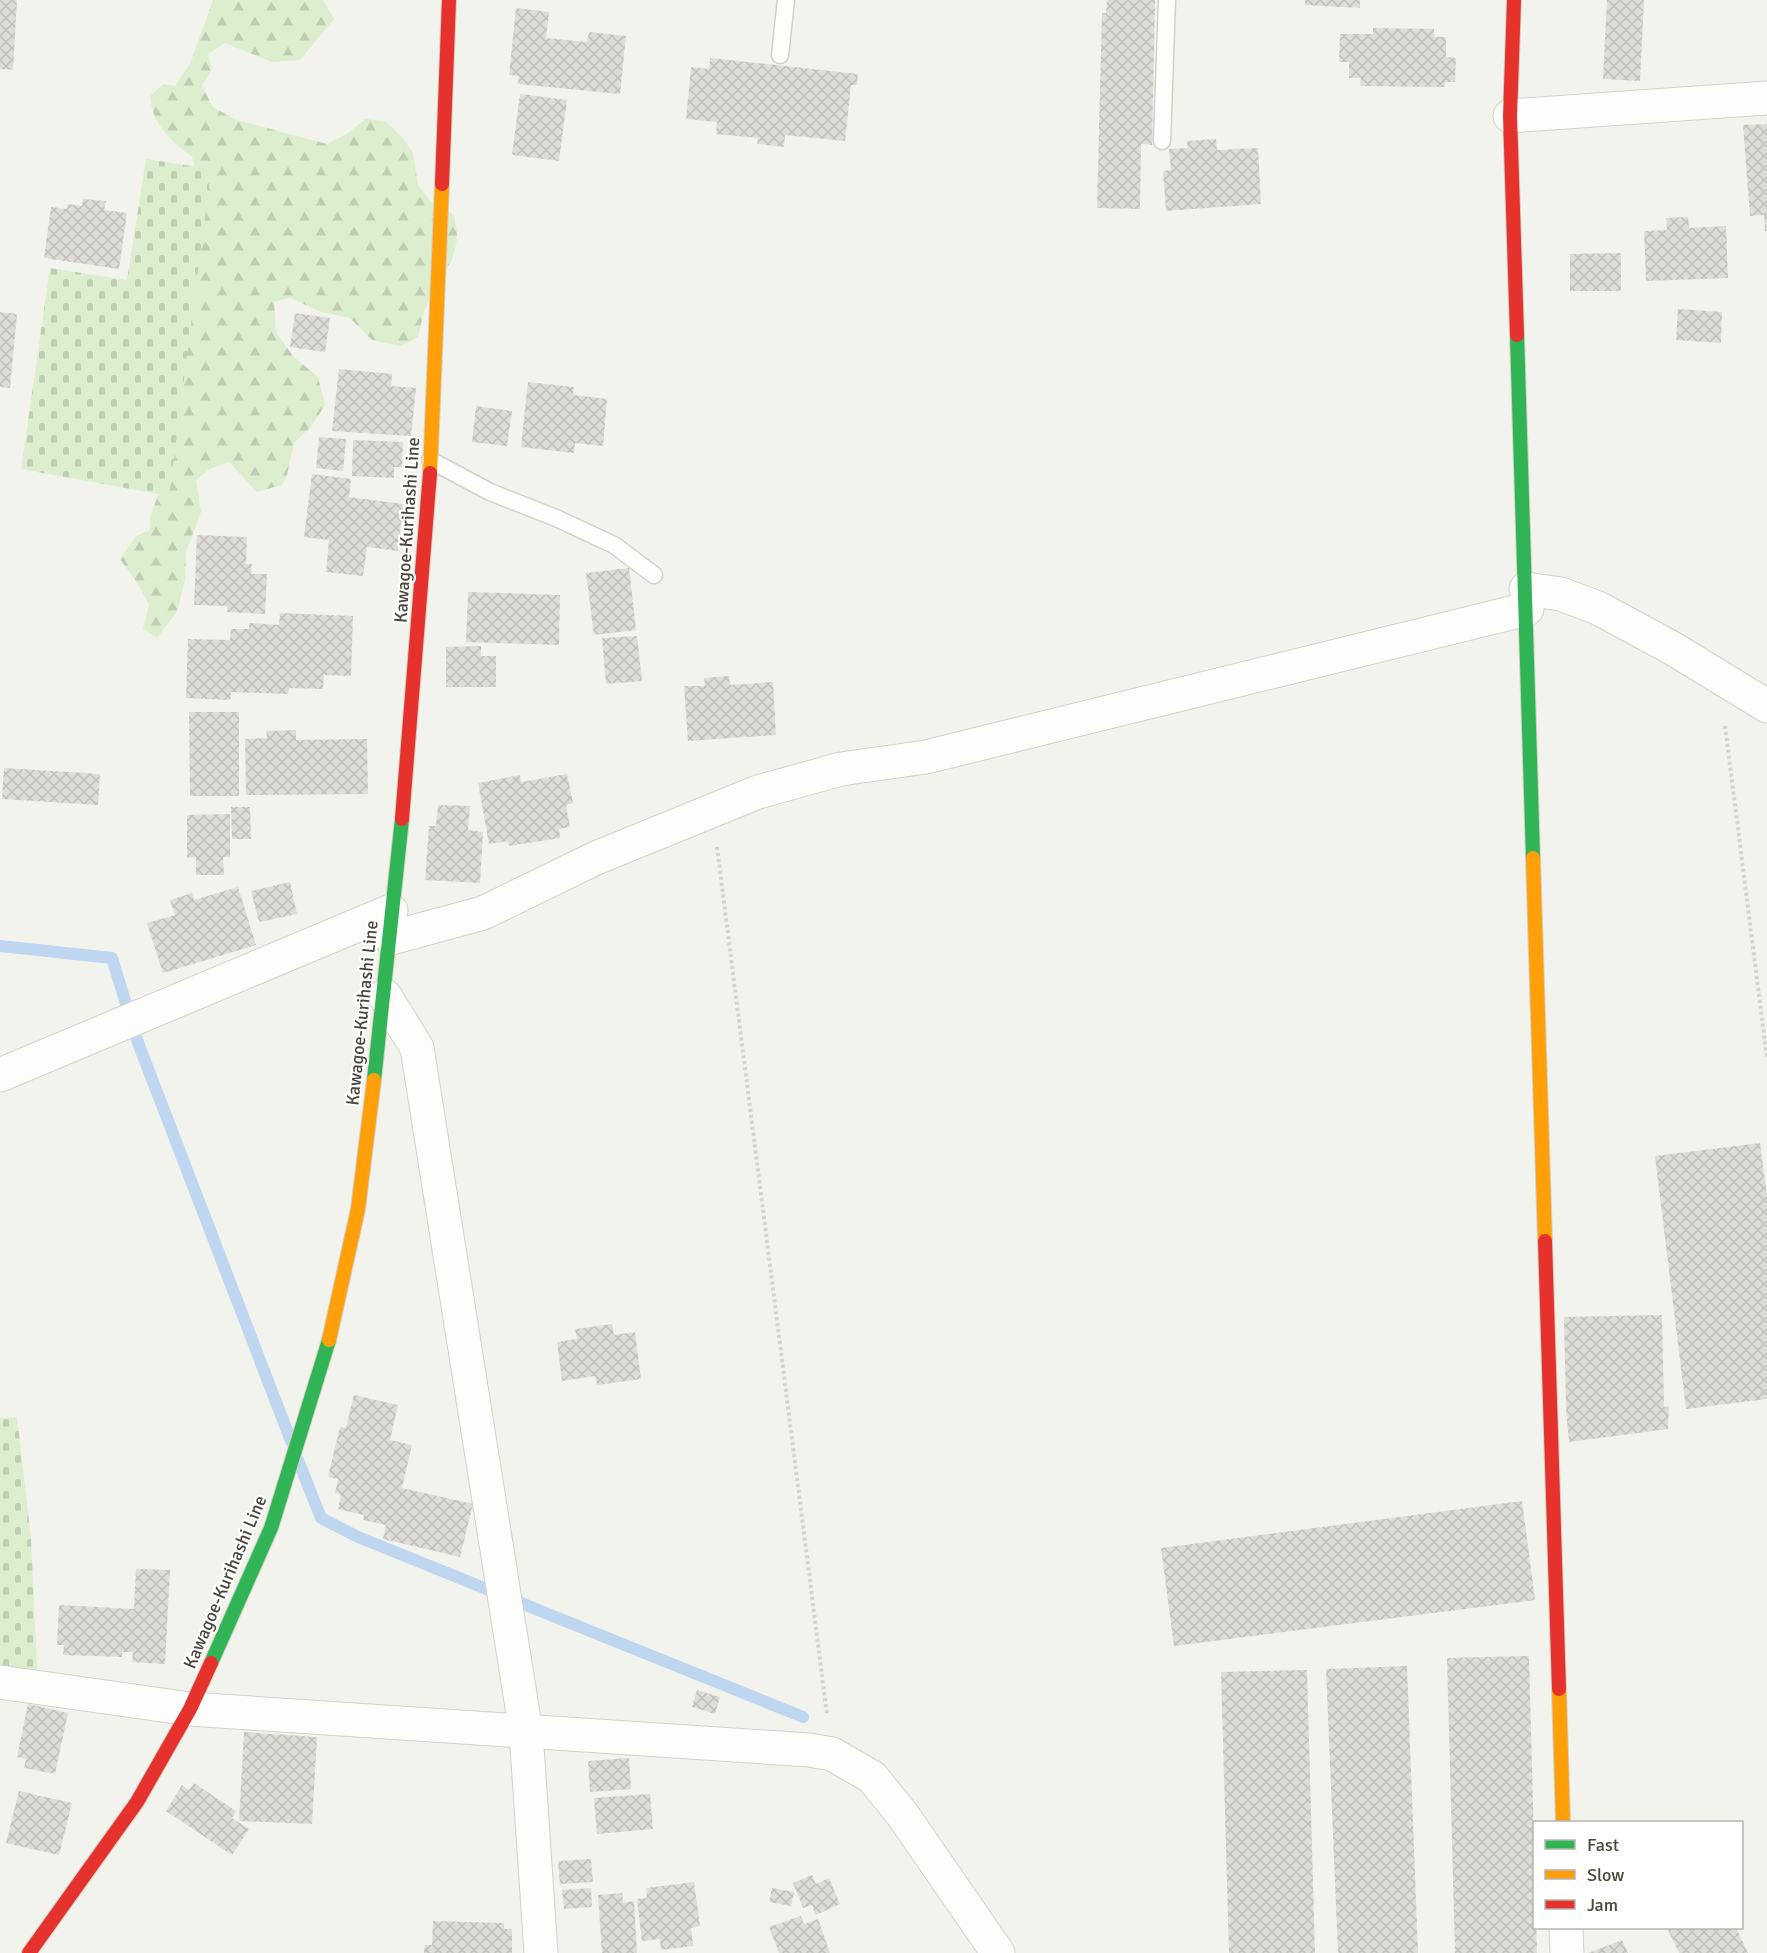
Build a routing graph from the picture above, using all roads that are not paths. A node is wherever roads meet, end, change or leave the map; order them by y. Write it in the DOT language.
graph roads {
  1 [pos="449,0"];
  2 [pos="786,0"];
  3 [pos="1167,0"];
  4 [pos="1514,0"];
  5 [pos="780,55"];
  6 [pos="1767,98"];
  7 [pos="1510,116"];
  8 [pos="1161,141"];
  9 [pos="430,460"];
  10 [pos="654,575"];
  11 [pos="1526,599"];
  12 [pos="1767,706"];
  13 [pos="391,924"];
  14 [pos="386,996"];
  15 [pos="0,1075"];
  16 [pos="0,1682"];
  17 [pos="190,1709"];
  18 [pos="526,1732"];
  19 [pos="1563,1821"];
  20 [pos="1566,1929"];
  21 [pos="29,1953"];
  22 [pos="541,1953"];
  23 [pos="998,1953"];
  24 [pos="1567,1953"];
  1 -- 9 [label="main road, Kawagoe-Kurihashi Line"];
  2 -- 5 [label="lane"];
  3 -- 8 [label="lane"];
  4 -- 7 [label="main road"];
  6 -- 7 [label="street"];
  7 -- 11 [label="main road"];
  9 -- 10 [label="lane"];
  9 -- 13 [label="main road, Kawagoe-Kurihashi Line"];
  11 -- 12 [label="street"];
  11 -- 13 [label="street"];
  11 -- 19 [label="main road"];
  13 -- 14 [label="main road, Kawagoe-Kurihashi Line"];
  13 -- 15 [label="street"];
  14 -- 17 [label="main road, Kawagoe-Kurihashi Line"];
  14 -- 18 [label="street"];
  16 -- 17 [label="street"];
  17 -- 18 [label="street"];
  17 -- 21 [label="main road, Kawagoe-Kurihashi Line"];
  18 -- 22 [label="street"];
  18 -- 23 [label="street"];
  20 -- 24 [label="street"];
}
